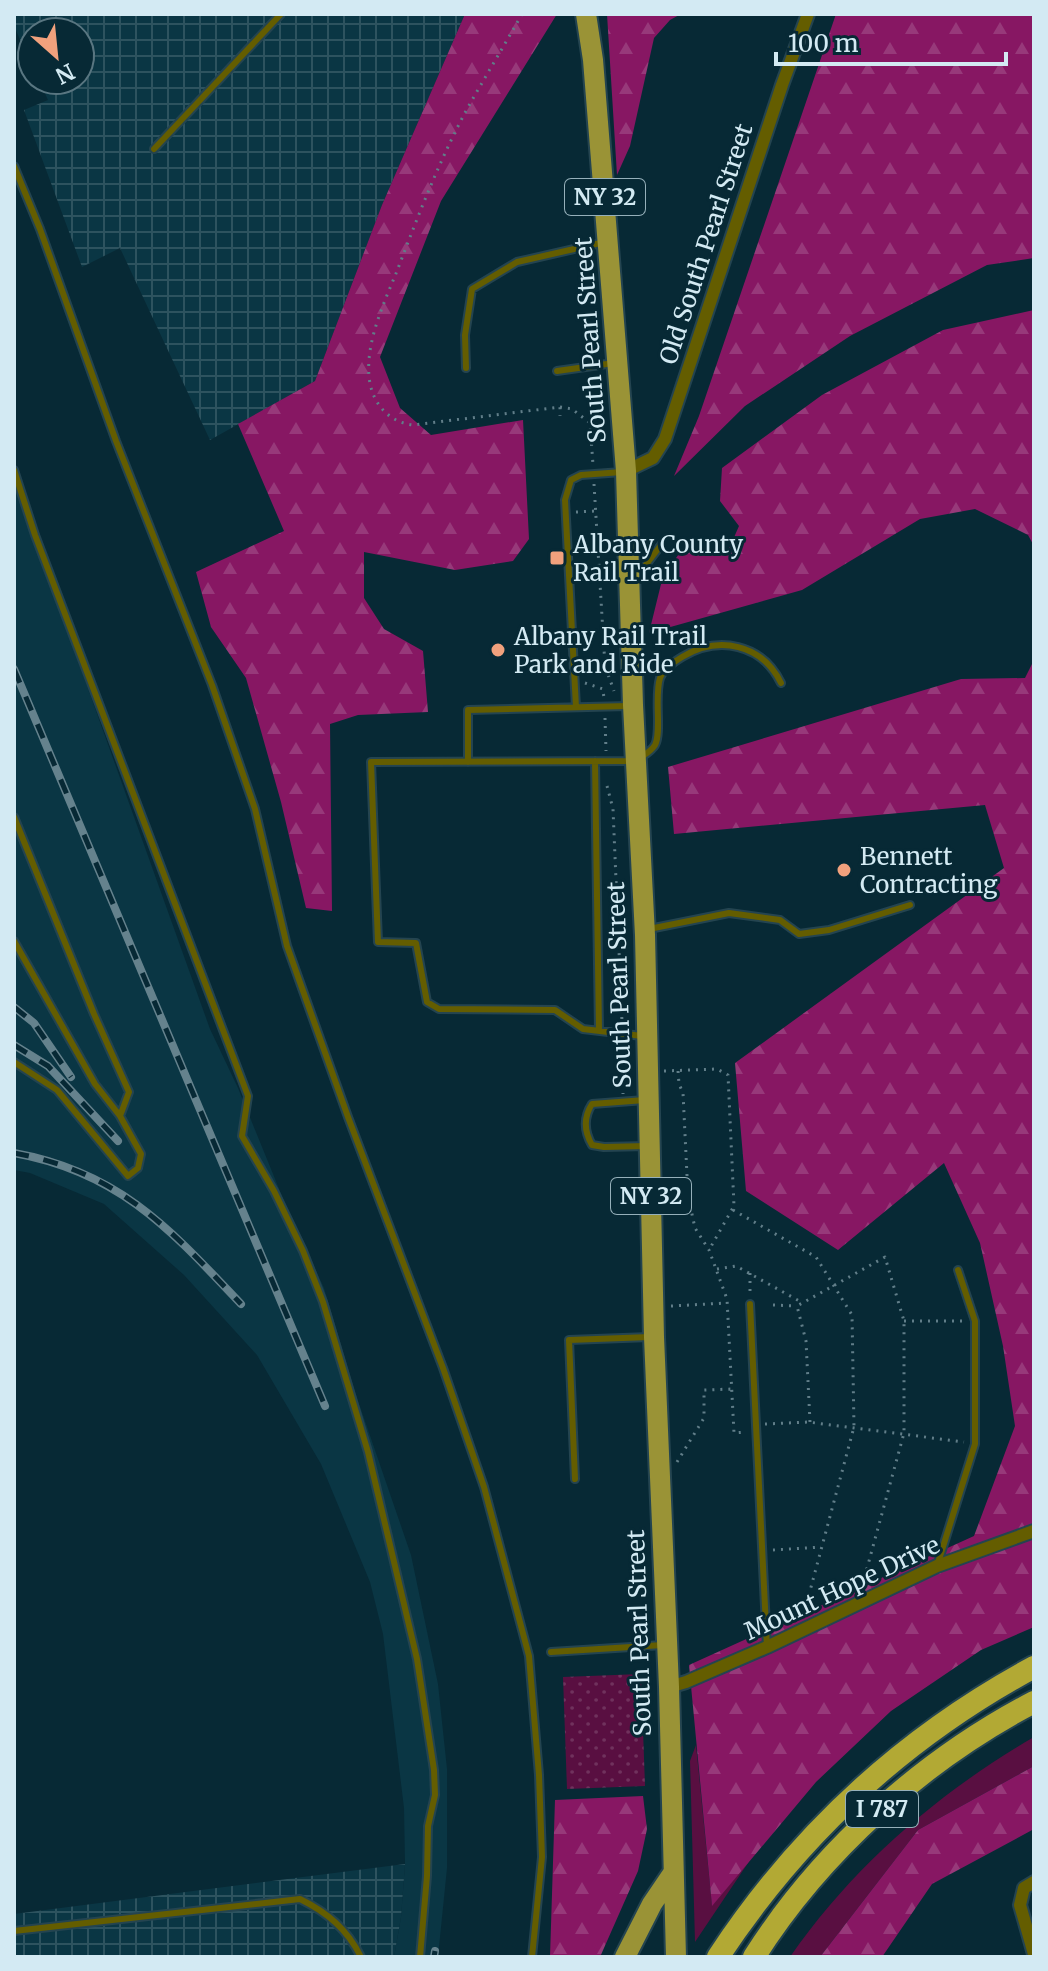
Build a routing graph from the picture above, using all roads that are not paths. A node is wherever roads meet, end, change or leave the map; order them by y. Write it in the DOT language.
graph roads {
  1 [pos="281,14"];
  2 [pos="586,14"];
  3 [pos="808,14"];
  4 [pos="154,149"];
  5 [pos="14,166"];
  6 [pos="608,241"];
  7 [pos="618,362"];
  8 [pos="466,368"];
  9 [pos="557,371"];
  10 [pos="14,470"];
  11 [pos="626,471"];
  12 [pos="661,545"];
  13 [pos="629,572"];
  14 [pos="781,683"];
  15 [pos="633,705"];
  16 [pos="576,707"];
  17 [pos="595,761"];
  18 [pos="636,761"];
  19 [pos="468,762"];
  20 [pos="14,817"];
  21 [pos="910,905"];
  22 [pos="645,930"];
  23 [pos="14,941"];
  24 [pos="599,1031"];
  25 [pos="647,1035"];
  26 [pos="14,1062"];
  27 [pos="649,1100"];
  28 [pos="120,1116"];
  29 [pos="642,1146"];
  30 [pos="958,1270"];
  31 [pos="750,1304"];
  32 [pos="654,1337"];
  33 [pos="575,1479"];
  34 [pos="1034,1531"];
  35 [pos="937,1566"];
  36 [pos="666,1645"];
  37 [pos="767,1647"];
  38 [pos="551,1652"];
  39 [pos="1034,1667"];
  40 [pos="669,1687"];
  41 [pos="1034,1702"];
  42 [pos="673,1873"];
  43 [pos="1034,1882"];
  44 [pos="14,1931"];
  45 [pos="756,1953"];
  46 [pos="1034,1954"];
  47 [pos="361,1957"];
  48 [pos="420,1957"];
  49 [pos="532,1957"];
  50 [pos="625,1957"];
  51 [pos="676,1957"];
  52 [pos="718,1957"];
  1 -- 4 [label="lane"];
  2 -- 6 [label="main road, South Pearl Street / NY 32"];
  3 -- 11 [label="street, Old South Pearl Street"];
  5 -- 49 [label="lane"];
  6 -- 7 [label="main road, South Pearl Street / NY 32"];
  6 -- 8 [label="lane"];
  7 -- 9 [label="lane"];
  7 -- 11 [label="main road, South Pearl Street / NY 32"];
  10 -- 48 [label="lane"];
  11 -- 13 [label="main road, South Pearl Street / NY 32"];
  11 -- 16 [label="lane"];
  12 -- 13 [label="lane"];
  13 -- 15 [label="main road, South Pearl Street / NY 32"];
  14 -- 18 [label="lane"];
  15 -- 16 [label="lane"];
  15 -- 18 [label="main road, South Pearl Street / NY 32"];
  16 -- 19 [label="lane"];
  17 -- 18 [label="lane"];
  17 -- 19 [label="lane"];
  17 -- 24 [label="lane"];
  18 -- 22 [label="main road, South Pearl Street / NY 32"];
  19 -- 24 [label="lane"];
  20 -- 28 [label="lane"];
  21 -- 22 [label="lane"];
  22 -- 25 [label="main road, South Pearl Street / NY 32"];
  23 -- 28 [label="lane"];
  24 -- 25 [label="lane"];
  25 -- 27 [label="main road, South Pearl Street / NY 32"];
  26 -- 28 [label="lane"];
  27 -- 29 [label="main road, South Pearl Street / NY 32"];
  27 -- 29 [label="lane"];
  29 -- 32 [label="main road, South Pearl Street / NY 32"];
  30 -- 35 [label="lane"];
  31 -- 37 [label="lane"];
  32 -- 33 [label="lane"];
  32 -- 36 [label="main road, South Pearl Street / NY 32"];
  34 -- 35 [label="street, Mount Hope Drive"];
  35 -- 37 [label="street, Mount Hope Drive"];
  36 -- 38 [label="lane"];
  36 -- 40 [label="main road, South Pearl Street / NY 32"];
  37 -- 40 [label="street, Mount Hope Drive"];
  39 -- 52 [label="highway, I 787"];
  40 -- 42 [label="main road, South Pearl Street / NY 32"];
  41 -- 45 [label="highway, I 787"];
  42 -- 50 [label="main road"];
  42 -- 51 [label="main road, South Pearl Street / NY 32"];
  43 -- 46 [label="street"];
  44 -- 47 [label="lane"];
}
